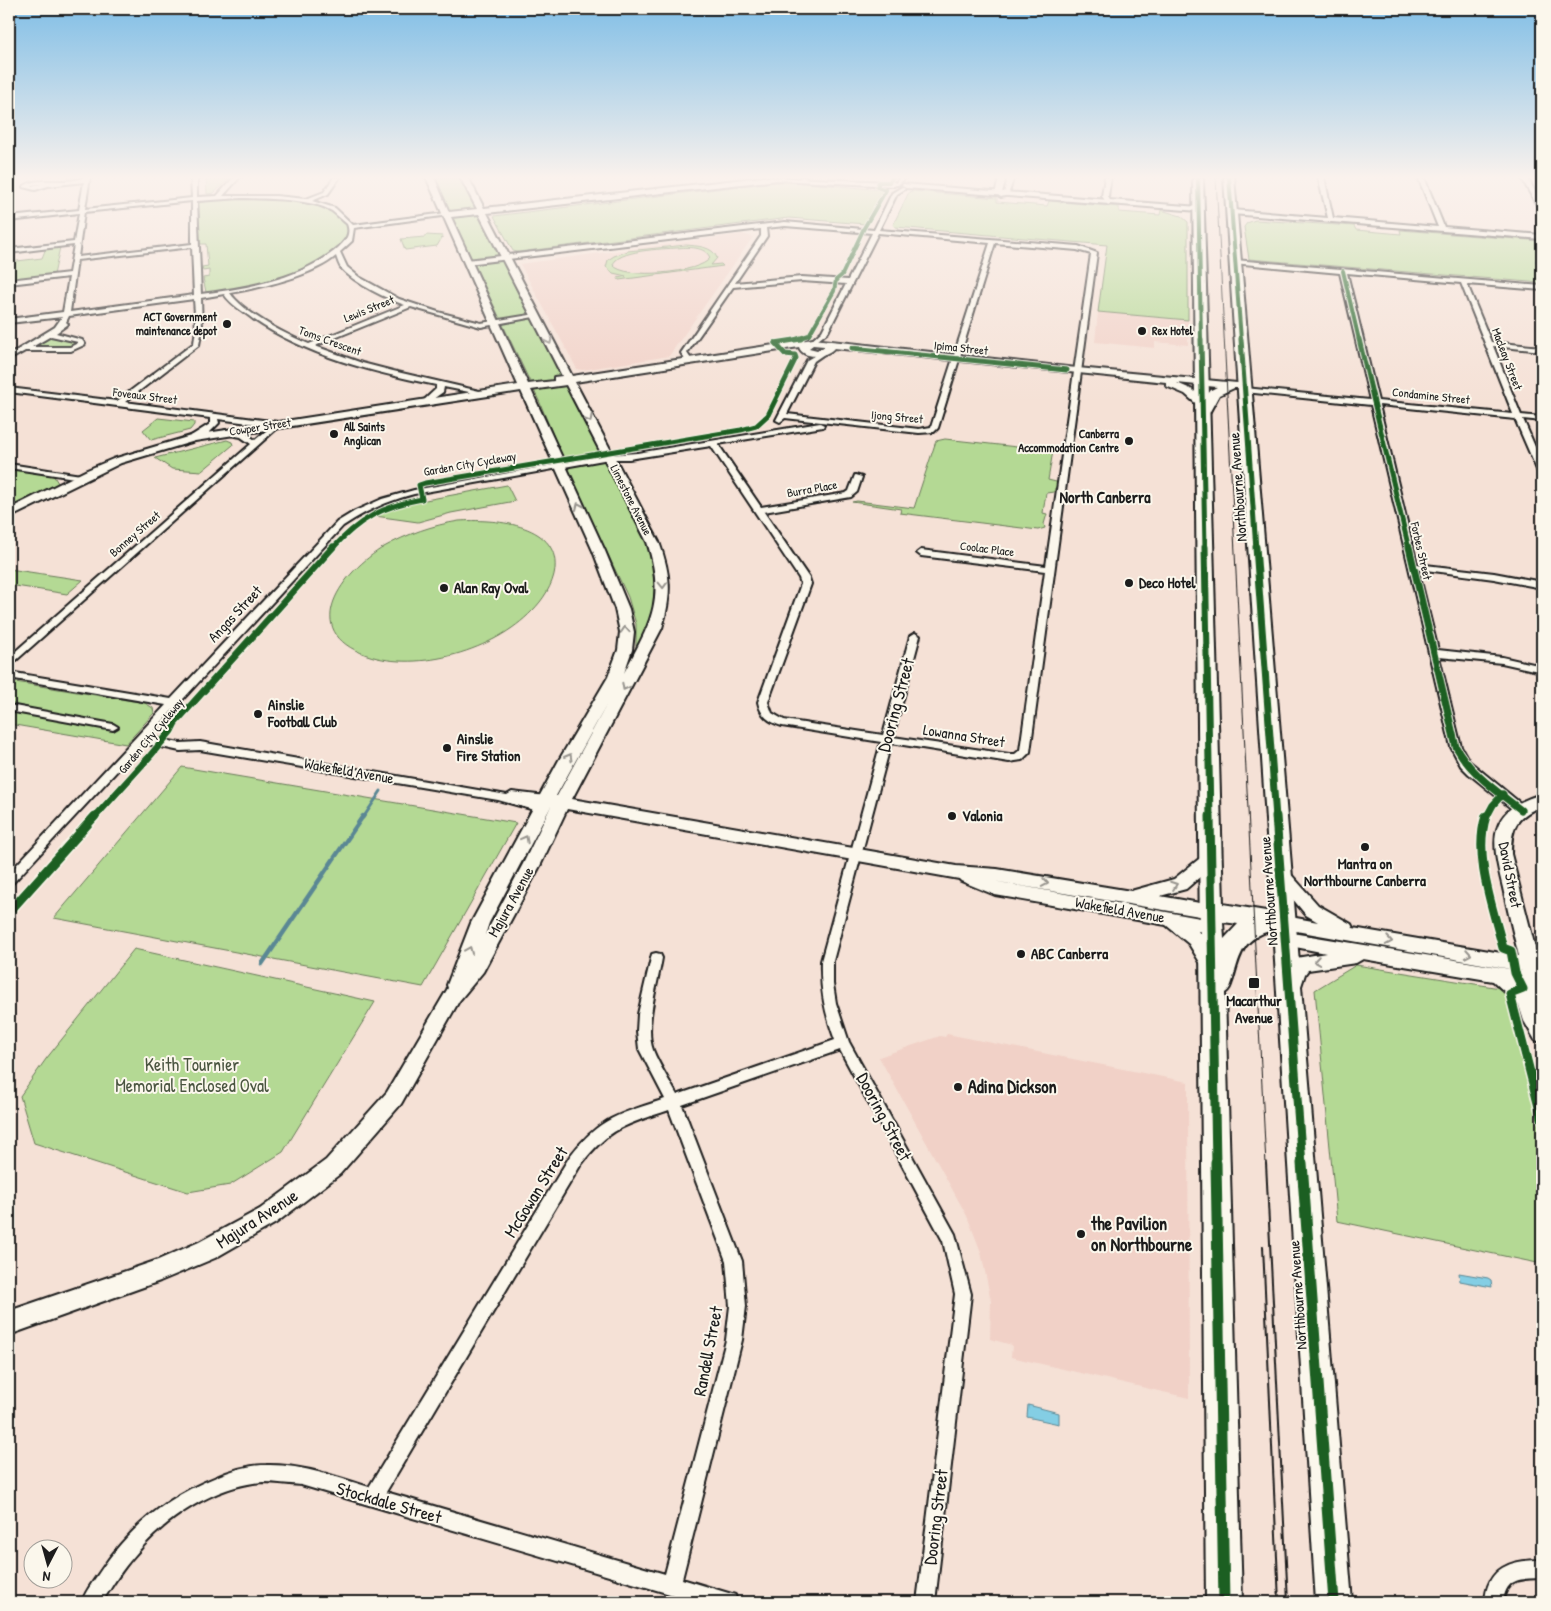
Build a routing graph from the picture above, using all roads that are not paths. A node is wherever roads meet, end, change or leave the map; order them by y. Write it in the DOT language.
graph roads {
  1 [pos="75,252"];
  2 [pos="133,252"];
  3 [pos="195,252"];
  4 [pos="463,252"];
  5 [pos="503,252"];
  6 [pos="555,252"];
  7 [pos="753,252"];
  8 [pos="865,252"];
  9 [pos="989,252"];
  10 [pos="1091,252"];
  11 [pos="1200,252"];
  12 [pos="1235,252"];
  13 [pos="338,253"];
  14 [pos="74,259"];
  15 [pos="506,259"];
  16 [pos="1236,262"];
  17 [pos="468,263"];
  18 [pos="1343,271"];
  19 [pos="738,274"];
  20 [pos="72,275"];
  21 [pos="1463,281"];
  22 [pos="9,282"];
  23 [pos="850,282"];
  24 [pos="758,283"];
  25 [pos="730,284"];
  26 [pos="1542,288"];
  27 [pos="226,292"];
  28 [pos="198,297"];
  29 [pos="410,305"];
  30 [pos="104,309"];
  31 [pos="66,314"];
  32 [pos="535,314"];
  33 [pos="494,320"];
  34 [pos="9,321"];
  35 [pos="58,327"];
  36 [pos="49,332"];
  37 [pos="825,332"];
  38 [pos="1490,344"];
  39 [pos="309,346"];
  40 [pos="826,347"];
  41 [pos="23,349"];
  42 [pos="809,349"];
  43 [pos="1542,349"];
  44 [pos="9,358"];
  45 [pos="956,359"];
  46 [pos="689,362"];
  47 [pos="1202,365"];
  48 [pos="1078,368"];
  49 [pos="563,369"];
  50 [pos="519,375"];
  51 [pos="592,376"];
  52 [pos="1158,379"];
  53 [pos="568,380"];
  54 [pos="1242,382"];
  55 [pos="1204,384"];
  56 [pos="440,385"];
  57 [pos="1222,386"];
  58 [pos="524,387"];
  59 [pos="9,390"];
  60 [pos="499,391"];
  61 [pos="484,393"];
  62 [pos="1374,401"];
  63 [pos="426,402"];
  64 [pos="118,404"];
  65 [pos="1203,410"];
  66 [pos="212,415"];
  67 [pos="782,416"];
  68 [pos="1518,416"];
  69 [pos="1542,419"];
  70 [pos="842,423"];
  71 [pos="278,424"];
  72 [pos="226,432"];
  73 [pos="763,434"];
  74 [pos="194,438"];
  75 [pos="713,442"];
  76 [pos="256,444"];
  77 [pos="610,459"];
  78 [pos="9,466"];
  79 [pos="561,468"];
  80 [pos="1542,472"];
  81 [pos="81,477"];
  82 [pos="858,477"];
  83 [pos="759,510"];
  84 [pos="9,514"];
  85 [pos="921,553"];
  86 [pos="1413,566"];
  87 [pos="1050,570"];
  88 [pos="1542,586"];
  89 [pos="915,636"];
  90 [pos="1434,653"];
  91 [pos="9,662"];
  92 [pos="1542,670"];
  93 [pos="9,675"];
  94 [pos="173,703"];
  95 [pos="9,708"];
  96 [pos="113,727"];
  97 [pos="143,736"];
  98 [pos="887,739"];
  99 [pos="580,769"];
  100 [pos="1542,800"];
  101 [pos="552,805"];
  102 [pos="1521,810"];
  103 [pos="610,811"];
  104 [pos="728,832"];
  105 [pos="855,854"];
  106 [pos="1210,859"];
  107 [pos="513,861"];
  108 [pos="532,864"];
  109 [pos="956,872"];
  110 [pos="1282,874"];
  111 [pos="9,880"];
  112 [pos="1131,897"];
  113 [pos="1162,917"];
  114 [pos="1211,918"];
  115 [pos="480,923"];
  116 [pos="498,927"];
  117 [pos="1282,928"];
  118 [pos="1244,931"];
  119 [pos="1359,936"];
  120 [pos="656,958"];
  121 [pos="1418,961"];
  122 [pos="1212,966"];
  123 [pos="1536,973"];
  124 [pos="1498,975"];
  125 [pos="1290,995"];
  126 [pos="452,996"];
  127 [pos="1213,1007"];
  128 [pos="1542,1014"];
  129 [pos="1542,1034"];
  130 [pos="843,1043"];
  131 [pos="673,1101"];
  132 [pos="9,1323"];
  133 [pos="374,1498"];
  134 [pos="1542,1569"];
  135 [pos="671,1586"];
  136 [pos="91,1602"];
  137 [pos="728,1602"];
  138 [pos="926,1602"];
  139 [pos="1224,1602"];
  140 [pos="1334,1602"];
  141 [pos="1494,1602"];
  1 -- 14 [label="street"];
  2 -- 14 [label="street"];
  3 -- 28 [label="street"];
  4 -- 17 [label="main road"];
  5 -- 15 [label="main road, Limestone Avenue"];
  6 -- 15 [label="street"];
  7 -- 19 [label="street"];
  8 -- 23 [label="street"];
  9 -- 45 [label="street, Ijong Street"];
  10 -- 48 [label="street, Lowanna Street"];
  11 -- 47 [label="highway, Northbourne Avenue"];
  12 -- 16 [label="highway, Northbourne Avenue"];
  13 -- 27 [label="street"];
  13 -- 29 [label="street"];
  14 -- 20 [label="street"];
  15 -- 17 [label="street"];
  15 -- 32 [label="main road, Limestone Avenue"];
  16 -- 18 [label="street"];
  16 -- 54 [label="highway, Northbourne Avenue"];
  17 -- 33 [label="main road"];
  18 -- 21 [label="street"];
  18 -- 62 [label="street, Forbes Street"];
  19 -- 24 [label="street"];
  19 -- 25 [label="street"];
  20 -- 22 [label="street"];
  20 -- 31 [label="street"];
  21 -- 26 [label="street"];
  21 -- 38 [label="street, Macleay Street"];
  23 -- 24 [label="street"];
  23 -- 37 [label="street"];
  24 -- 25 [label="street"];
  25 -- 46 [label="street"];
  27 -- 28 [label="street"];
  27 -- 39 [label="street, Toms Crescent"];
  28 -- 30 [label="street"];
  28 -- 64 [label="street"];
  29 -- 33 [label="street"];
  29 -- 39 [label="street, Lewis Street"];
  30 -- 31 [label="street"];
  30 -- 35 [label="street"];
  31 -- 34 [label="street"];
  31 -- 35 [label="street"];
  32 -- 33 [label="street"];
  32 -- 49 [label="main road, Limestone Avenue, one-way"];
  33 -- 50 [label="main road"];
  35 -- 36 [label="street"];
  36 -- 41 [label="street"];
  36 -- 41 [label="street"];
  37 -- 40 [label="street"];
  37 -- 42 [label="street"];
  38 -- 43 [label="street"];
  38 -- 68 [label="street, Macleay Street"];
  39 -- 56 [label="street, Toms Crescent"];
  40 -- 42 [label="main road, Ipima Street"];
  40 -- 42 [label="street"];
  40 -- 45 [label="main road, Ipima Street"];
  41 -- 44 [label="street"];
  42 -- 46 [label="main road"];
  42 -- 67 [label="street"];
  45 -- 48 [label="main road, Ipima Street"];
  45 -- 70 [label="street, Ijong Street"];
  46 -- 51 [label="main road"];
  47 -- 52 [label="main road"];
  47 -- 55 [label="highway, Northbourne Avenue"];
  48 -- 52 [label="main road, Ipima Street"];
  48 -- 87 [label="street, Lowanna Street"];
  49 -- 51 [label="street"];
  49 -- 53 [label="main road, Limestone Avenue"];
  50 -- 58 [label="street"];
  50 -- 60 [label="main road"];
  51 -- 53 [label="main road"];
  52 -- 55 [label="main road, Ipima Street"];
  52 -- 65 [label="main road"];
  53 -- 58 [label="street"];
  53 -- 77 [label="main road, Limestone Avenue, one-way"];
  54 -- 57 [label="main road"];
  54 -- 57 [label="main road"];
  54 -- 62 [label="street, Condamine Street"];
  54 -- 110 [label="highway, Northbourne Avenue"];
  55 -- 57 [label="street, Ipima Street"];
  55 -- 65 [label="highway, Northbourne Avenue"];
  56 -- 61 [label="street, Toms Crescent"];
  56 -- 63 [label="street"];
  57 -- 65 [label="main road"];
  58 -- 60 [label="main road, Cowper Street"];
  58 -- 79 [label="street"];
  59 -- 64 [label="street, Foveaux Street"];
  60 -- 61 [label="street, Cowper Street"];
  61 -- 63 [label="street, Cowper Street"];
  62 -- 68 [label="street, Condamine Street"];
  62 -- 86 [label="street, Forbes Street"];
  63 -- 71 [label="street, Cowper Street"];
  64 -- 66 [label="street, Foveaux Street"];
  65 -- 106 [label="highway, Northbourne Avenue"];
  66 -- 71 [label="street, Foveaux Street"];
  66 -- 74 [label="street"];
  67 -- 70 [label="street, Ijong Street"];
  67 -- 73 [label="street"];
  68 -- 69 [label="street, Condamine Street"];
  68 -- 80 [label="street, Macleay Street"];
  70 -- 73 [label="street, Ijong Street"];
  71 -- 72 [label="street, Cowper Street"];
  71 -- 76 [label="street, Bonney Street"];
  72 -- 74 [label="main road, Cowper Street"];
  72 -- 76 [label="street"];
  73 -- 75 [label="street, Ijong Street"];
  74 -- 81 [label="main road, Cowper Street"];
  75 -- 77 [label="street, Ijong Street"];
  75 -- 83 [label="street, Lowanna Street"];
  76 -- 91 [label="street, Bonney Street"];
  77 -- 79 [label="street, Ijong Street"];
  77 -- 99 [label="main road, Limestone Avenue, one-way"];
  78 -- 81 [label="street"];
  79 -- 94 [label="street, Angas Street"];
  101 -- 79 [label="main road, one-way"];
  81 -- 84 [label="main road, Cowper Street"];
  82 -- 83 [label="street, Burra Place"];
  83 -- 98 [label="street, Lowanna Street"];
  85 -- 87 [label="street, Coolac Place"];
  86 -- 88 [label="street"];
  86 -- 90 [label="street, Forbes Street"];
  87 -- 98 [label="street, Lowanna Street"];
  89 -- 98 [label="street, Dooring Street"];
  90 -- 92 [label="street"];
  90 -- 102 [label="street, Forbes Street"];
  93 -- 94 [label="street"];
  94 -- 97 [label="street, Angas Street"];
  95 -- 96 [label="street"];
  97 -- 101 [label="street, Wakefield Avenue"];
  97 -- 111 [label="street, Angas Street"];
  98 -- 105 [label="street, Dooring Street"];
  99 -- 101 [label="main road, Limestone Avenue"];
  99 -- 103 [label="main road"];
  100 -- 102 [label="main road, David Street"];
  101 -- 103 [label="main road, Wakefield Avenue"];
  101 -- 104 [label="main road, Wakefield Avenue"];
  107 -- 101 [label="main road, Majura Avenue, one-way"];
  101 -- 108 [label="main road, Majura Avenue"];
  102 -- 123 [label="main road, David Street"];
  103 -- 104 [label="main road, Wakefield Avenue"];
  104 -- 105 [label="main road, Wakefield Avenue"];
  105 -- 109 [label="main road, Wakefield Avenue"];
  105 -- 130 [label="street, Dooring Street"];
  112 -- 106 [label="main road, one-way"];
  106 -- 114 [label="highway, Northbourne Avenue"];
  107 -- 108 [label="main road"];
  107 -- 115 [label="main road, Majura Avenue"];
  108 -- 116 [label="main road, Majura Avenue"];
  109 -- 112 [label="main road, Wakefield Avenue, one-way"];
  109 -- 113 [label="main road, Wakefield Avenue"];
  110 -- 117 [label="highway, Northbourne Avenue"];
  110 -- 119 [label="main road"];
  112 -- 114 [label="main road, Wakefield Avenue"];
  113 -- 114 [label="main road, Wakefield Avenue"];
  113 -- 122 [label="main road"];
  114 -- 117 [label="highway"];
  114 -- 118 [label="highway, Wakefield Avenue"];
  114 -- 122 [label="highway, Northbourne Avenue"];
  115 -- 116 [label="main road"];
  126 -- 115 [label="main road, Majura Avenue, one-way"];
  116 -- 126 [label="main road, Majura Avenue"];
  117 -- 118 [label="highway"];
  117 -- 119 [label="main road"];
  117 -- 121 [label="main road"];
  117 -- 125 [label="highway, Northbourne Avenue"];
  118 -- 127 [label="highway"];
  119 -- 123 [label="main road, one-way"];
  120 -- 131 [label="street, Randell Street"];
  121 -- 124 [label="main road"];
  121 -- 125 [label="main road, one-way"];
  122 -- 127 [label="highway, Northbourne Avenue"];
  123 -- 124 [label="main road"];
  123 -- 128 [label="main road, David Street"];
  124 -- 129 [label="main road"];
  125 -- 140 [label="highway, Northbourne Avenue"];
  126 -- 132 [label="main road, Majura Avenue"];
  127 -- 139 [label="highway, Northbourne Avenue"];
  130 -- 131 [label="street, McGowan Street"];
  130 -- 138 [label="street, Dooring Street"];
  131 -- 133 [label="street, McGowan Street"];
  131 -- 135 [label="street, Randell Street"];
  133 -- 135 [label="street, Stockdale Street"];
  133 -- 136 [label="street, Stockdale Street"];
  134 -- 141 [label="street"];
  135 -- 137 [label="street, Stockdale Street"];
}
